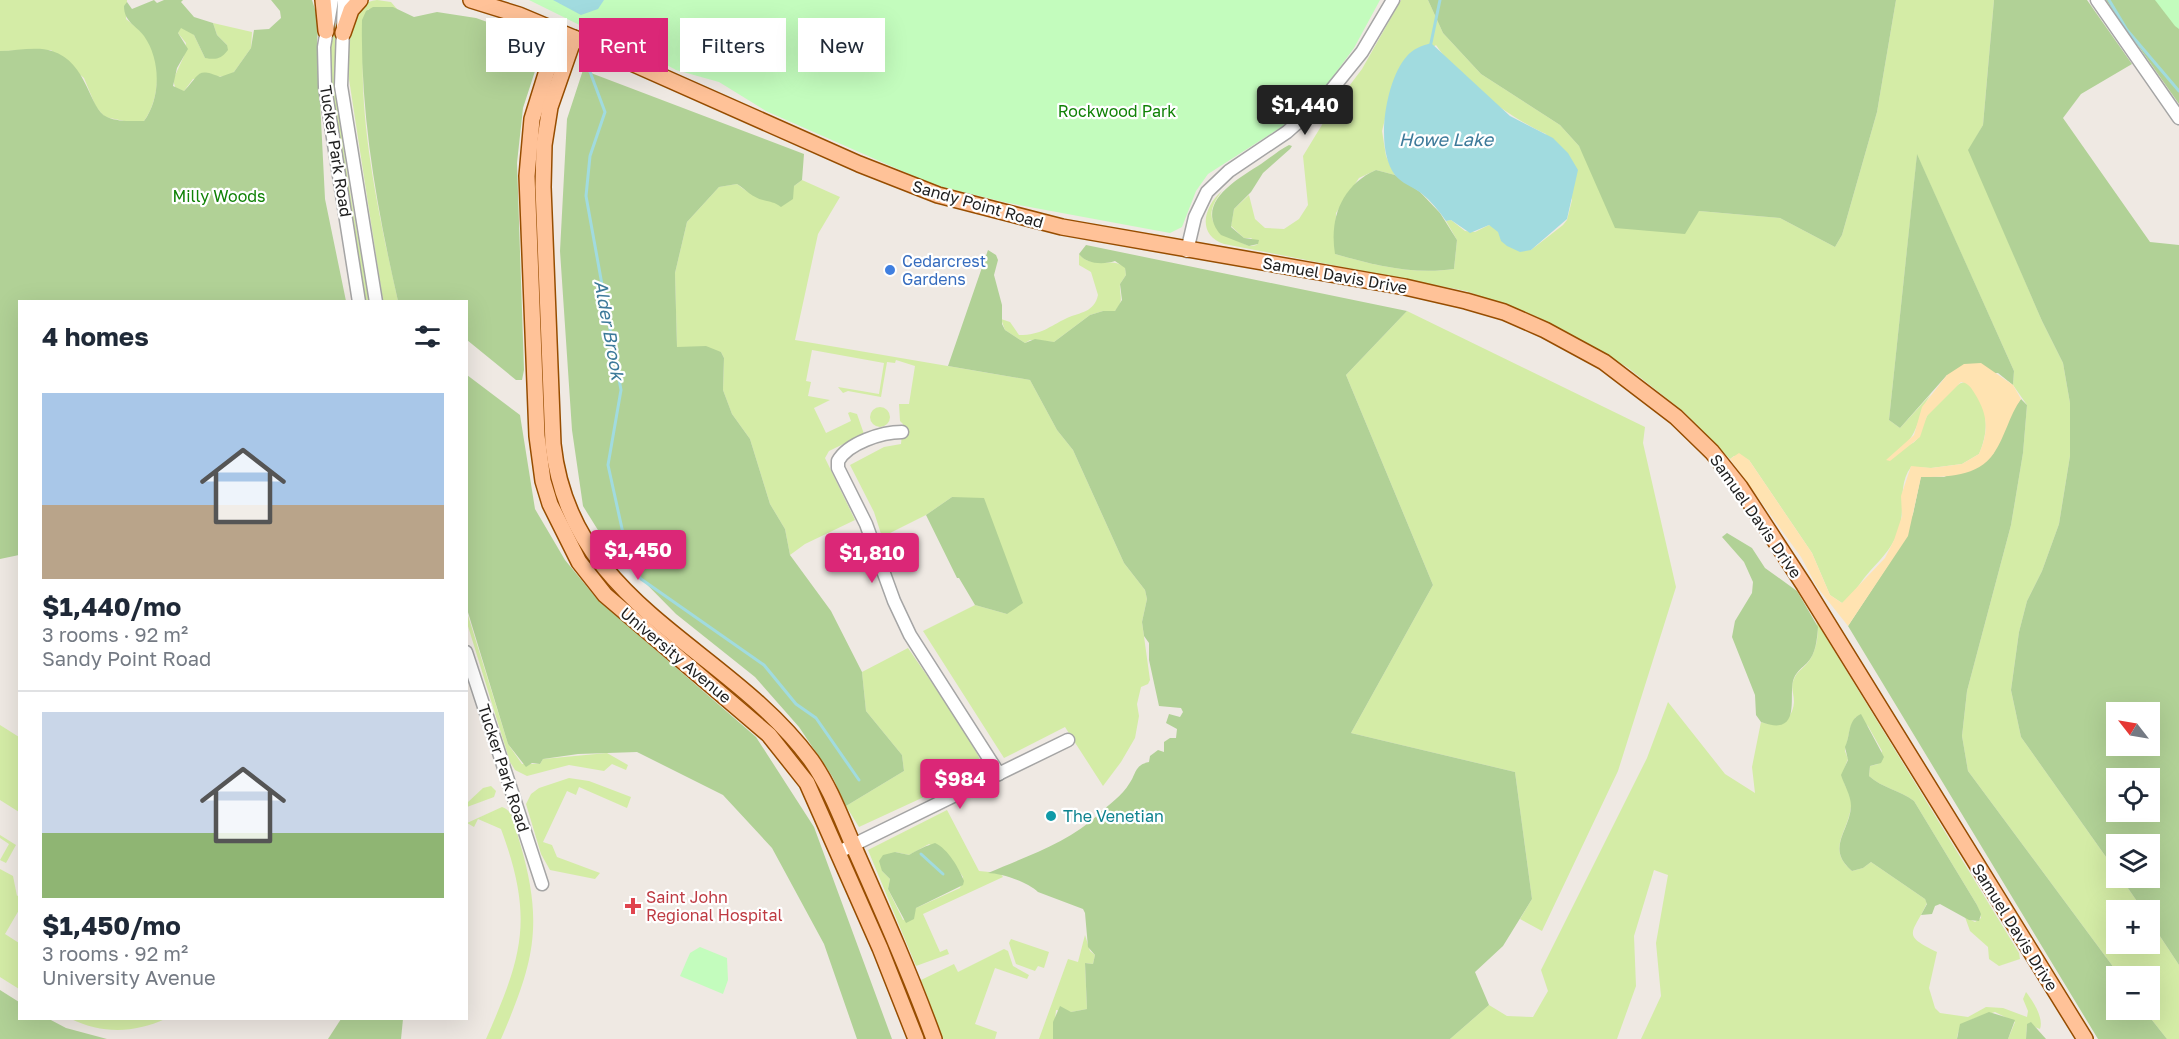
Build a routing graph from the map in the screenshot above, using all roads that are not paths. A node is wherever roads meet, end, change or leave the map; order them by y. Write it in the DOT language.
graph roads {
  1 [pos="323,0"];
  2 [pos="332,0"];
  3 [pos="344,0"];
  4 [pos="360,0"];
  5 [pos="471,0"];
  6 [pos="1393,0"];
  7 [pos="2097,0"];
  8 [pos="520,18"];
  9 [pos="326,31"];
  10 [pos="343,33"];
  11 [pos="567,35"];
  12 [pos="574,38"];
  13 [pos="546,72"];
  14 [pos="2179,118"];
  15 [pos="1187,250"];
  16 [pos="359,300"];
  17 [pos="376,300"];
  18 [pos="902,432"];
  19 [pos="468,658"];
  20 [pos="1068,740"];
  21 [pos="999,774"];
  22 [pos="853,845"];
  23 [pos="838,852"];
  24 [pos="542,884"];
  25 [pos="916,1039"];
  26 [pos="933,1039"];
  27 [pos="2085,1039"];
  1 -- 9 [label="main road"];
  2 -- 9 [label="street, Tucker Park Road"];
  3 -- 10 [label="street, Tucker Park Road"];
  4 -- 10 [label="main road"];
  5 -- 8 [label="main road, Sandy Point Road"];
  6 -- 15 [label="street"];
  7 -- 14 [label="street"];
  9 -- 16 [label="street, Tucker Park Road"];
  10 -- 17 [label="street, Tucker Park Road"];
  11 -- 12 [label="main road, Sandy Point Road"];
  12 -- 15 [label="main road, Sandy Point Road"];
  12 -- 22 [label="main road, University Avenue"];
  13 -- 23 [label="main road, University Avenue"];
  15 -- 27 [label="main road, Samuel Davis Drive"];
  18 -- 21 [label="street"];
  19 -- 24 [label="street, Tucker Park Road"];
  20 -- 21 [label="street"];
  21 -- 22 [label="street"];
  22 -- 23 [label="street"];
  22 -- 26 [label="main road, University Avenue"];
  23 -- 25 [label="main road, University Avenue"];
}
